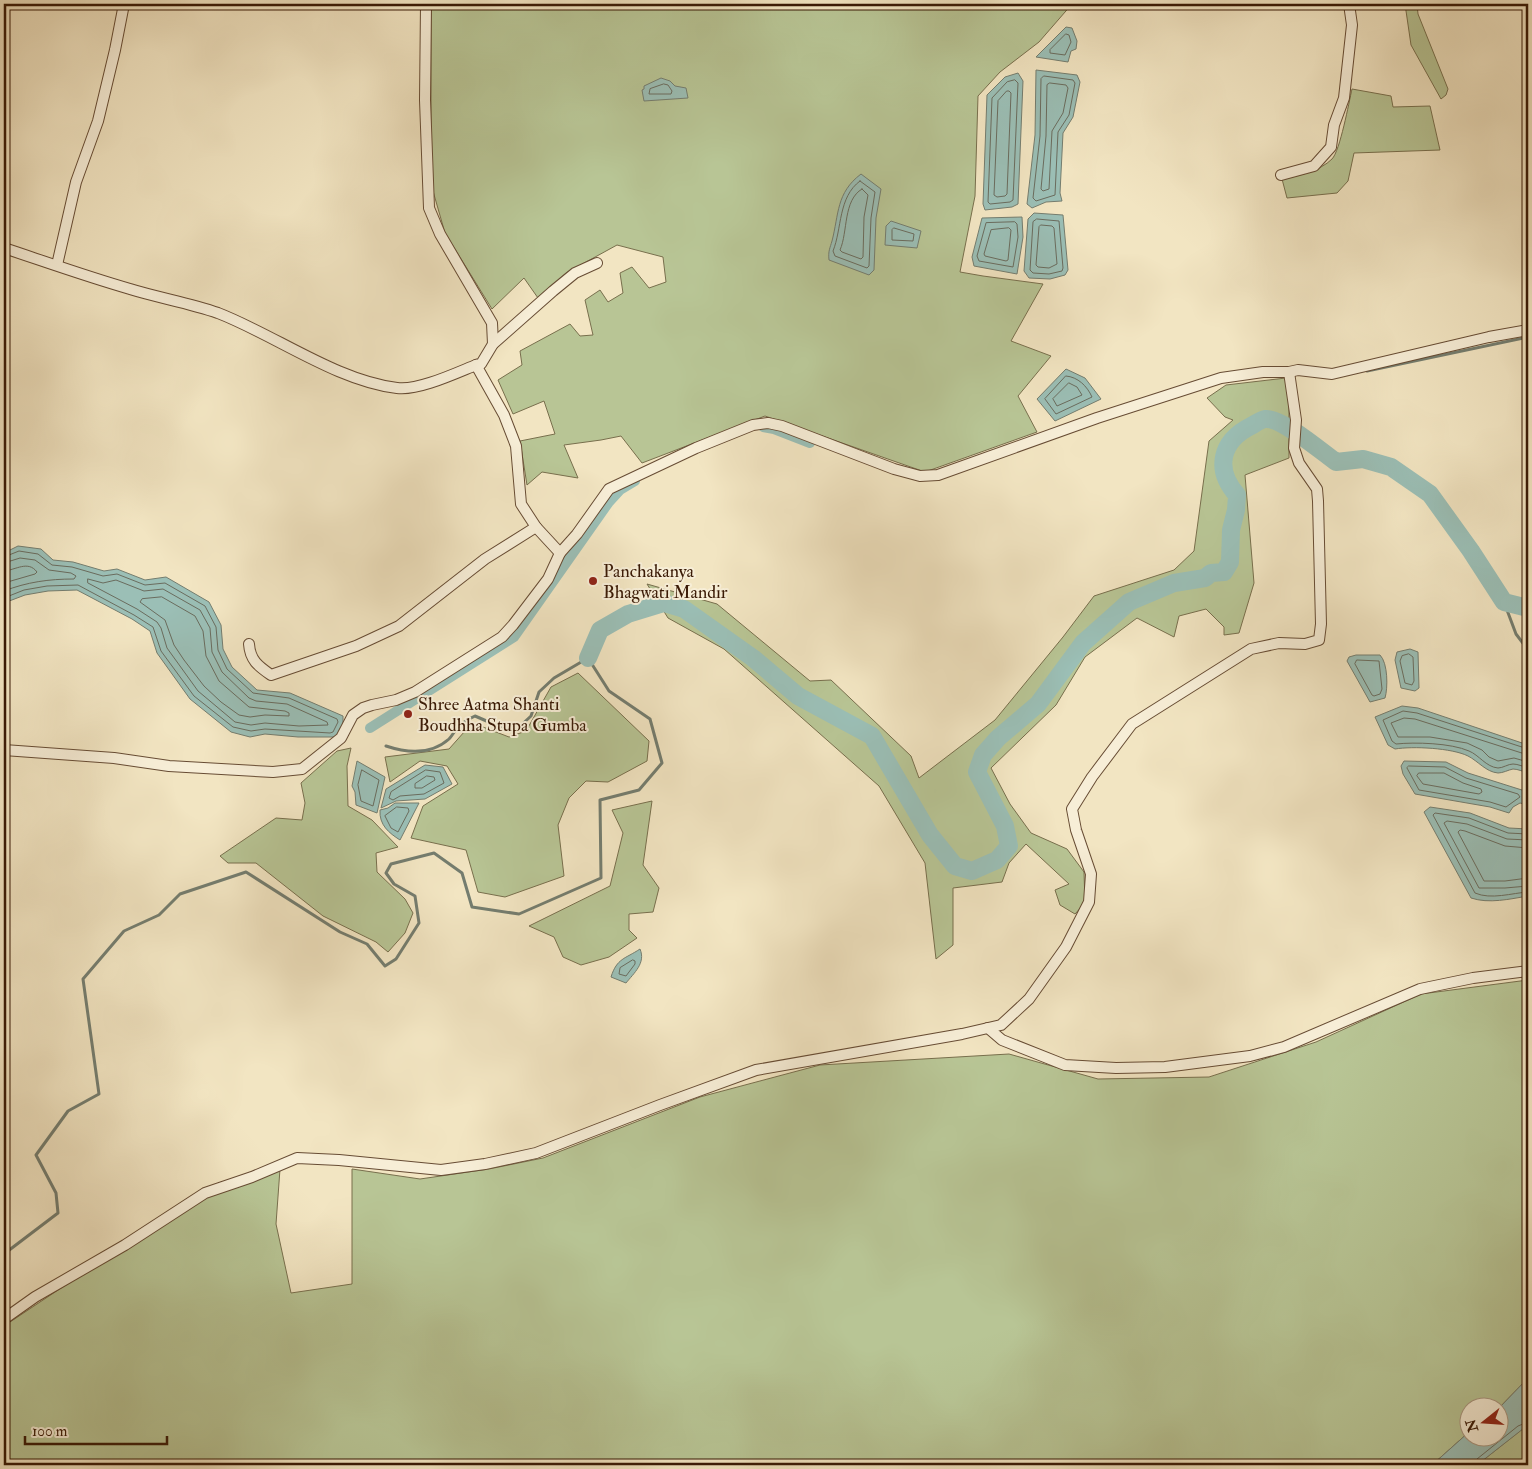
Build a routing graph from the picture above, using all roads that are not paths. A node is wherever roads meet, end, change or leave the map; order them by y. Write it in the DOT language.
graph roads {
  1 [pos="124,4"];
  2 [pos="426,4"];
  3 [pos="1349,4"];
  4 [pos="1281,175"];
  5 [pos="4,248"];
  6 [pos="597,264"];
  7 [pos="56,265"];
  8 [pos="1528,330"];
  9 [pos="493,344"];
  10 [pos="476,365"];
  11 [pos="1289,372"];
  12 [pos="536,527"];
  13 [pos="560,553"];
  14 [pos="249,644"];
  15 [pos="4,750"];
  16 [pos="1528,971"];
  17 [pos="988,1028"];
  18 [pos="4,1319"];
  1 -- 7 [label="street"];
  2 -- 9 [label="street"];
  3 -- 4 [label="street"];
  5 -- 7 [label="street"];
  6 -- 9 [label="street"];
  7 -- 10 [label="street"];
  8 -- 11 [label="street"];
  9 -- 10 [label="street"];
  10 -- 12 [label="street"];
  11 -- 13 [label="street"];
  11 -- 17 [label="street"];
  12 -- 13 [label="street"];
  12 -- 14 [label="street"];
  13 -- 15 [label="street"];
  16 -- 17 [label="street"];
  17 -- 18 [label="street"];
}
